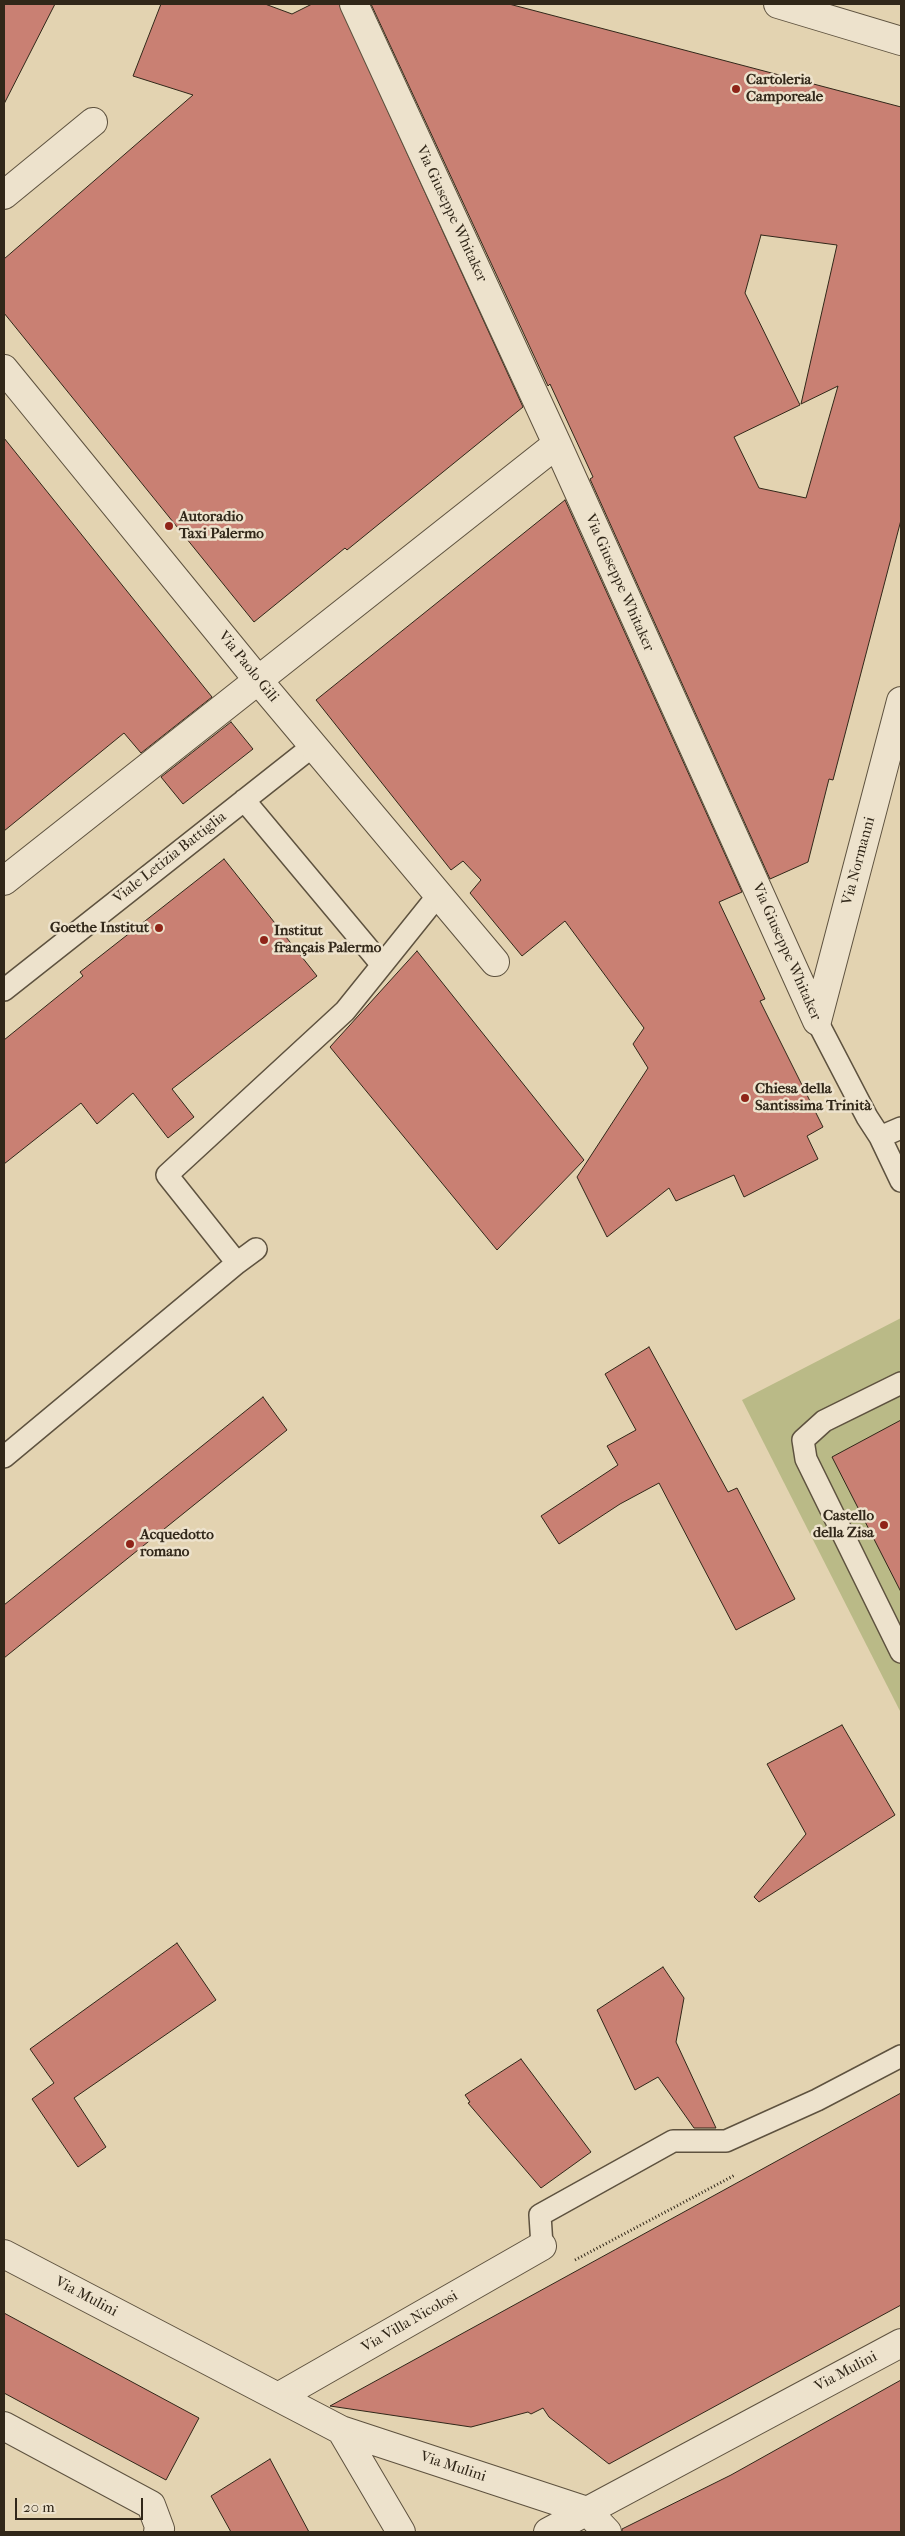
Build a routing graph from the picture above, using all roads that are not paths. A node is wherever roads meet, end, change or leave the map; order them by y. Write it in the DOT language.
graph roads {
  1 [pos="354,4"];
  2 [pos="778,4"];
  3 [pos="901,41"];
  4 [pos="93,122"];
  5 [pos="4,195"];
  6 [pos="4,369"];
  7 [pos="557,444"];
  8 [pos="258,680"];
  9 [pos="901,701"];
  10 [pos="313,746"];
  11 [pos="244,800"];
  12 [pos="4,882"];
  13 [pos="438,894"];
  14 [pos="496,962"];
  15 [pos="382,965"];
  16 [pos="4,990"];
  17 [pos="817,1021"];
  18 [pos="901,1128"];
  19 [pos="880,1137"];
  20 [pos="901,1181"];
  21 [pos="256,1249"];
  22 [pos="237,1263"];
  23 [pos="901,1382"];
  24 [pos="4,1456"];
  25 [pos="901,1652"];
  26 [pos="901,2056"];
  27 [pos="542,2246"];
  28 [pos="4,2254"];
  29 [pos="901,2342"];
  30 [pos="278,2397"];
  31 [pos="4,2426"];
  32 [pos="341,2430"];
  33 [pos="587,2511"];
  34 [pos="158,2532"];
  35 [pos="401,2532"];
  36 [pos="548,2532"];
  37 [pos="607,2532"];
  1 -- 7 [label="street, Via Giuseppe Whitaker"];
  2 -- 3 [label="street"];
  4 -- 5 [label="street"];
  6 -- 8 [label="street, Via Paolo Gili"];
  7 -- 8 [label="street"];
  7 -- 17 [label="street, Via Giuseppe Whitaker"];
  8 -- 10 [label="street, Via Paolo Gili"];
  8 -- 12 [label="street"];
  9 -- 17 [label="street, Via Normanni"];
  10 -- 11 [label="lane, Viale Letizia Battiglia"];
  10 -- 13 [label="street, Via Paolo Gili"];
  11 -- 15 [label="lane"];
  11 -- 16 [label="lane, Viale Letizia Battiglia"];
  13 -- 14 [label="street, Via Paolo Gili"];
  13 -- 15 [label="lane"];
  15 -- 22 [label="lane"];
  17 -- 19 [label="lane, Via Giuseppe Whitaker"];
  18 -- 19 [label="lane"];
  19 -- 20 [label="lane, Via Giuseppe Whitaker"];
  21 -- 22 [label="lane"];
  22 -- 24 [label="lane"];
  23 -- 25 [label="lane"];
  26 -- 27 [label="lane"];
  27 -- 30 [label="street, Via Villa Nicolosi"];
  28 -- 30 [label="street, Via Mulini"];
  29 -- 33 [label="street, Via Mulini"];
  30 -- 32 [label="street, Via Mulini"];
  31 -- 34 [label="street"];
  32 -- 33 [label="street, Via Mulini"];
  32 -- 35 [label="street"];
  33 -- 36 [label="street"];
  33 -- 37 [label="street"];
}
